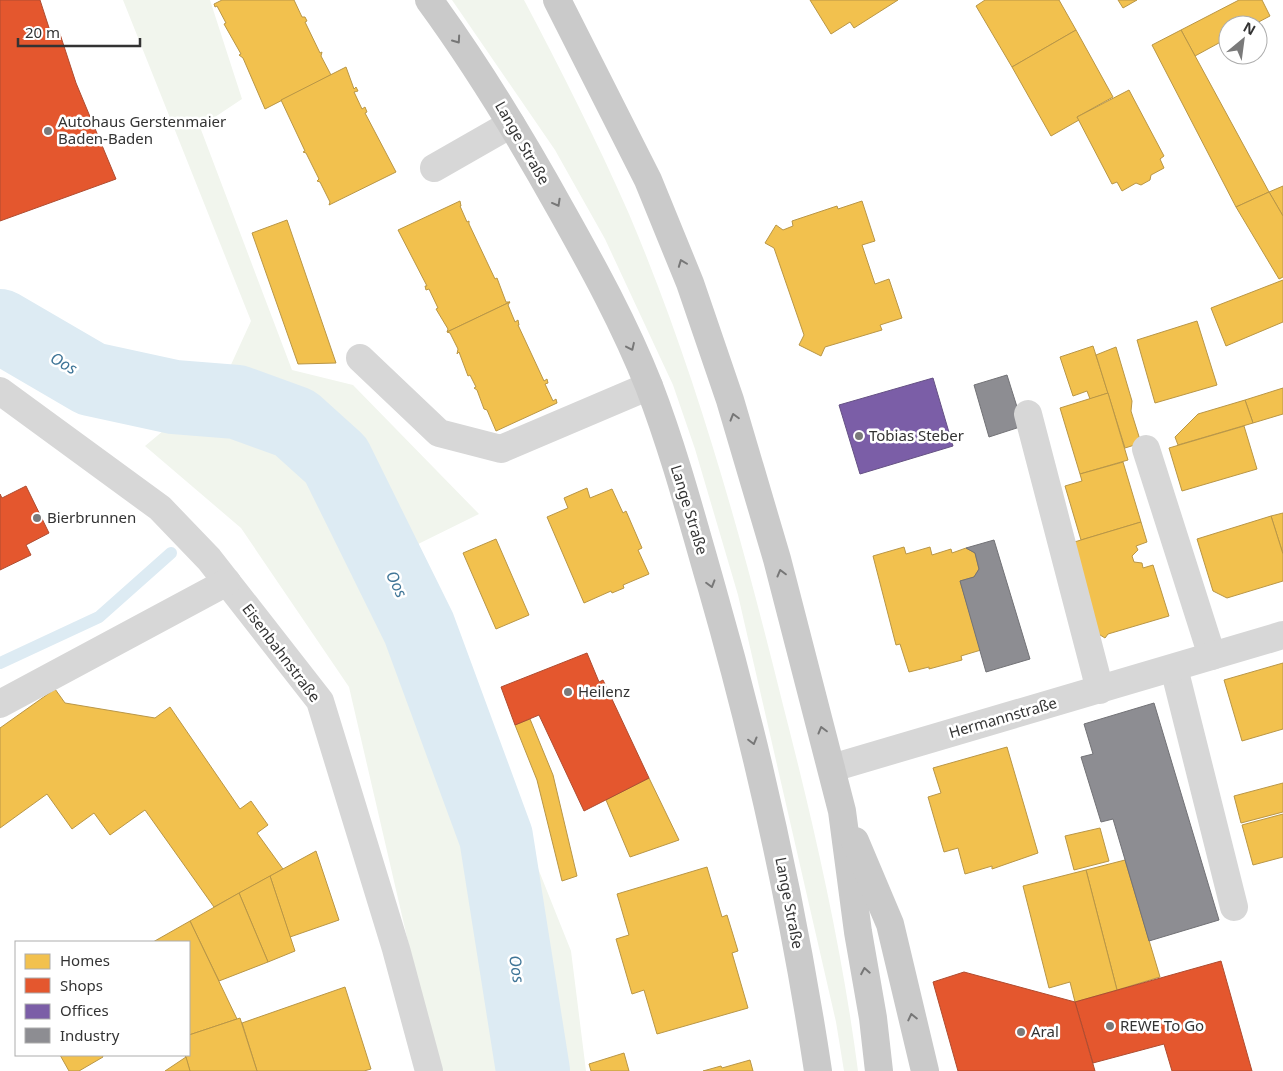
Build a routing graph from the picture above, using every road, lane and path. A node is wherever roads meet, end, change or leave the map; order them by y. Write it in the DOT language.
graph roads {
  1 [pos="428,0"];
  2 [pos="557,0"];
  3 [pos="511,124"];
  4 [pos="434,168"];
  5 [pos="360,358"];
  6 [pos="649,386"];
  7 [pos="0,391"];
  8 [pos="1028,414"];
  9 [pos="1146,448"];
  10 [pos="227,582"];
  11 [pos="1283,635"];
  12 [pos="1212,656"];
  13 [pos="1174,668"];
  14 [pos="1100,690"];
  15 [pos="0,704"];
  16 [pos="832,768"];
  17 [pos="842,811"];
  18 [pos="1234,907"];
  19 [pos="429,1071"];
  20 [pos="818,1071"];
  21 [pos="879,1071"];
  22 [pos="925,1071"];
  1 -- 3 [label="main road, Lange Straße, one-way"];
  16 -- 2 [label="main road, one-way"];
  3 -- 4 [label="street"];
  3 -- 6 [label="main road, Lange Straße, one-way"];
  5 -- 6 [label="street"];
  6 -- 20 [label="main road, Lange Straße, one-way"];
  7 -- 10 [label="street, Eisenbahnstraße"];
  8 -- 14 [label="street"];
  9 -- 12 [label="street"];
  10 -- 15 [label="street"];
  10 -- 19 [label="street, Eisenbahnstraße"];
  11 -- 12 [label="street, Hermannstraße"];
  12 -- 13 [label="street, Hermannstraße"];
  13 -- 14 [label="street, Hermannstraße"];
  13 -- 18 [label="street"];
  14 -- 16 [label="street, Hermannstraße"];
  16 -- 17 [label="main road"];
  21 -- 17 [label="main road, one-way"];
  22 -- 17 [label="main road, one-way"];
}
